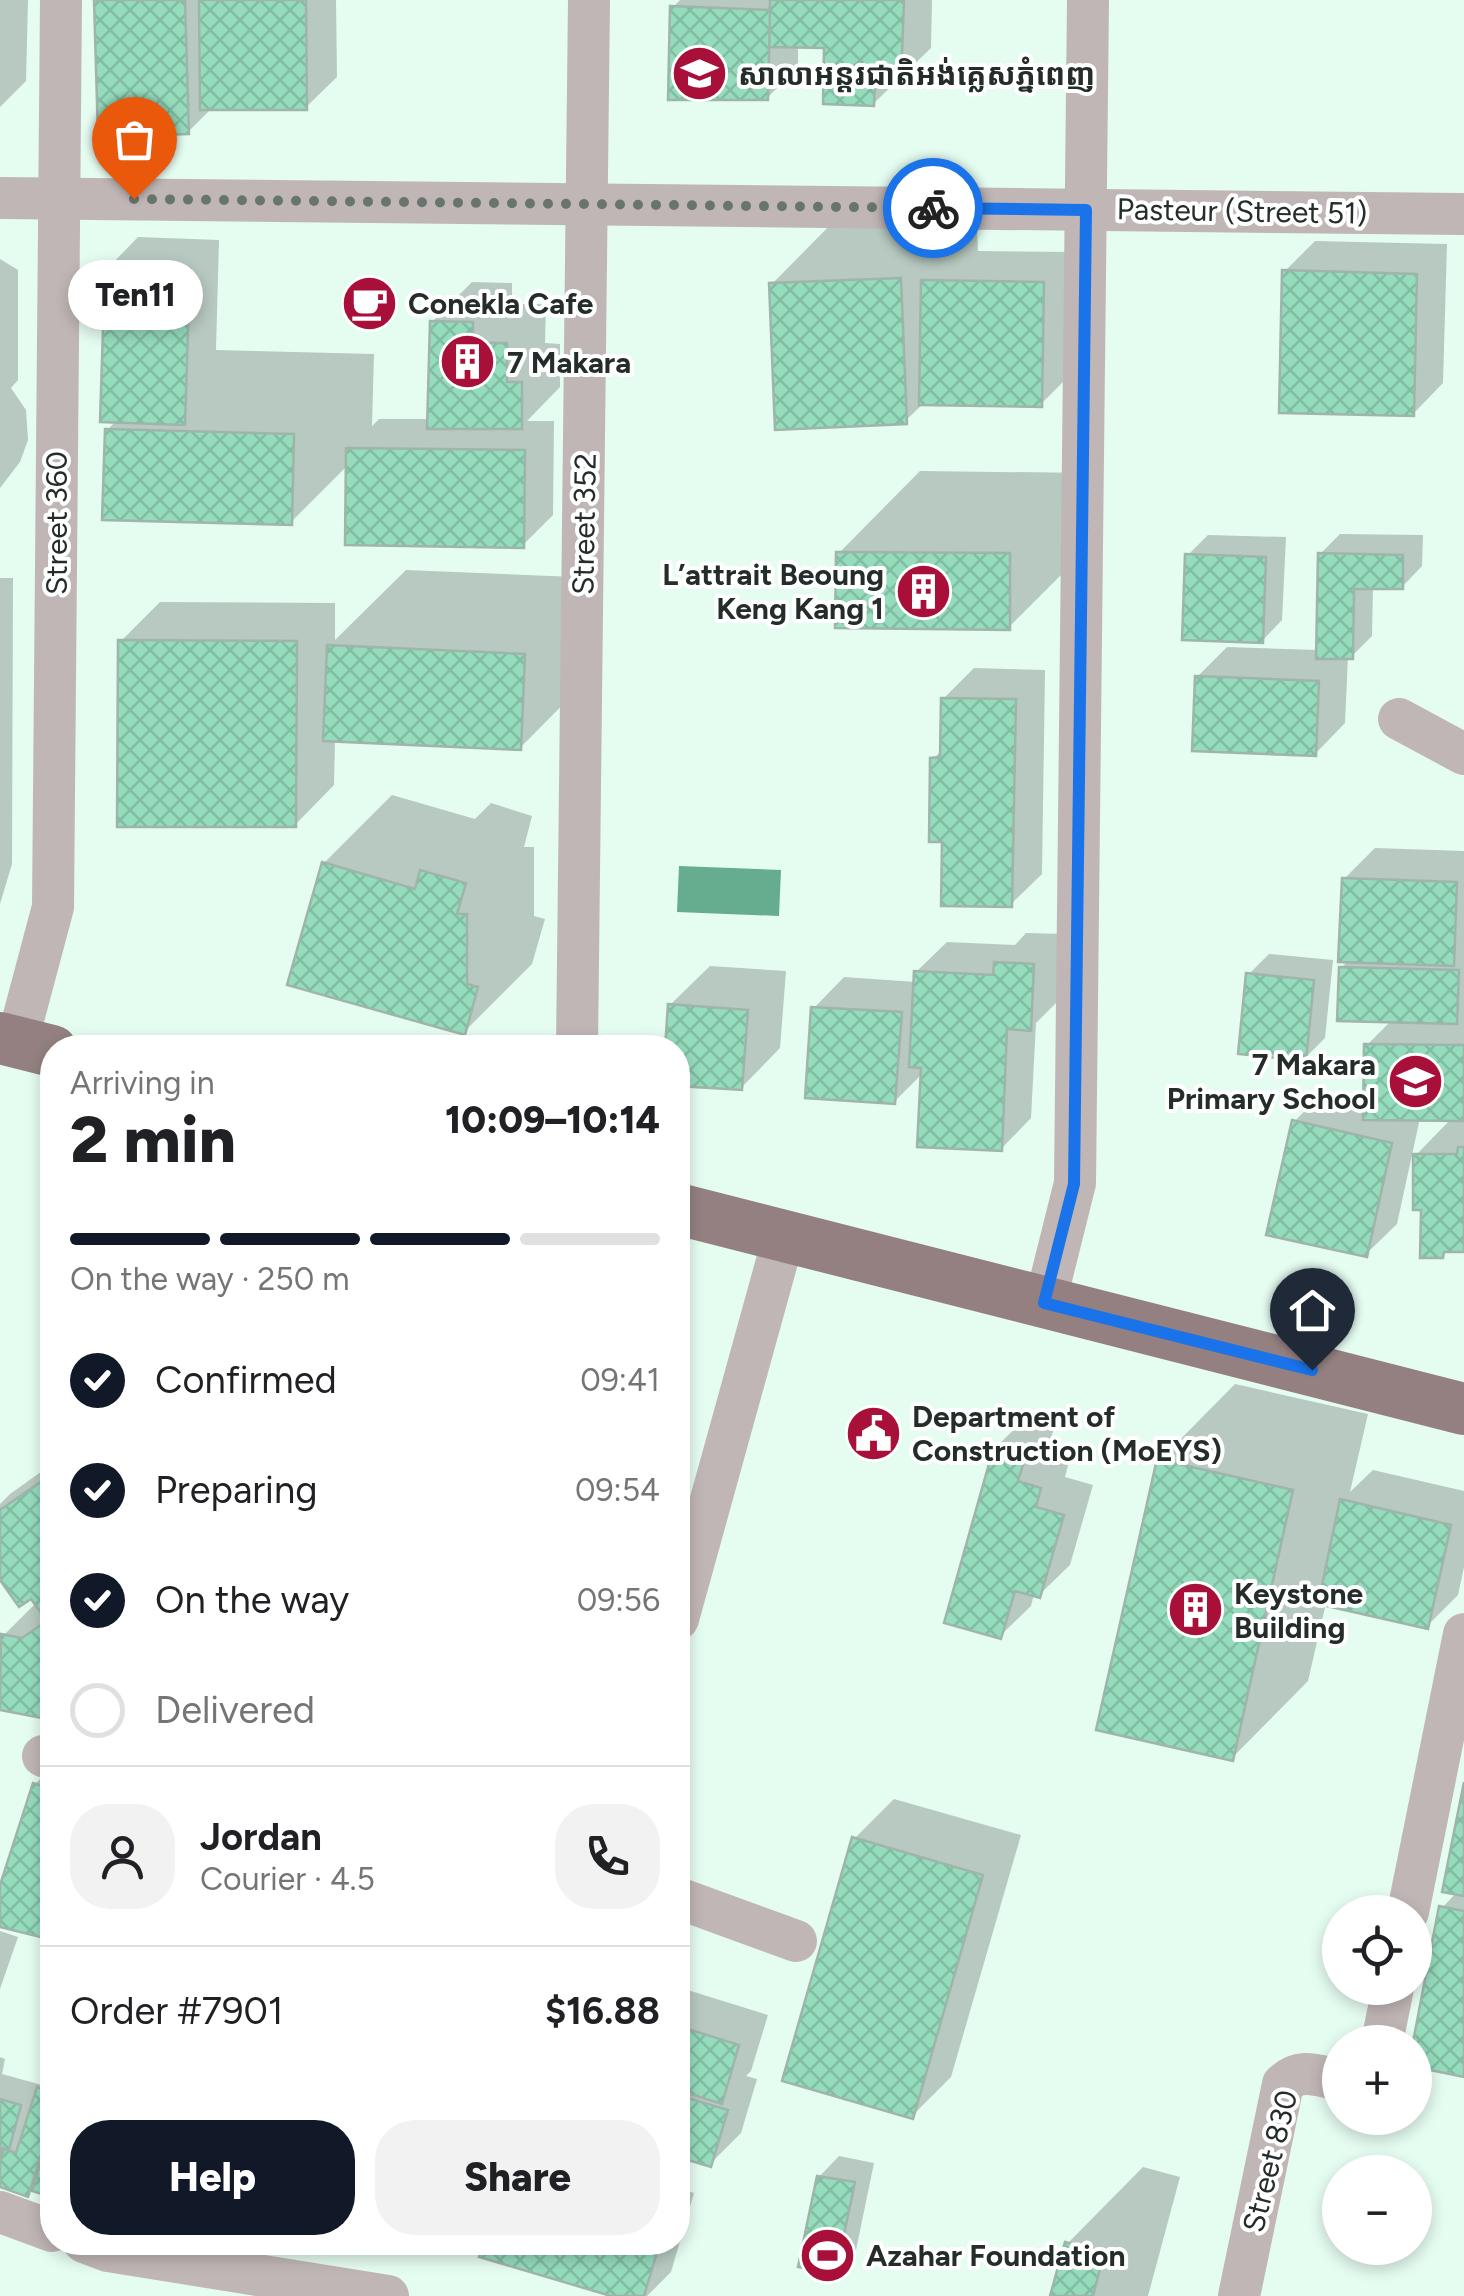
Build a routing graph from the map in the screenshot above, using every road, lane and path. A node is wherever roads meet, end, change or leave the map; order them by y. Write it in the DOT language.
graph roads {
  1 [pos="61,0"];
  2 [pos="589,0"];
  3 [pos="1088,0"];
  4 [pos="0,198"];
  5 [pos="59,198"];
  6 [pos="587,204"];
  7 [pos="1086,210"];
  8 [pos="1464,214"];
  9 [pos="1399,719"];
  10 [pos="1464,754"];
  11 [pos="577,1035"];
  12 [pos="23,1043"];
  13 [pos="690,1212"];
  14 [pos="784,1236"];
  15 [pos="1044,1303"];
  16 [pos="1464,1409"];
  17 [pos="690,1576"];
  18 [pos="1464,1634"];
  19 [pos="1411,1895"];
  20 [pos="690,1902"];
  21 [pos="796,1941"];
  22 [pos="1322,2077"];
  23 [pos="0,2212"];
  24 [pos="40,2227"];
  25 [pos="128,2255"];
  26 [pos="308,2291"];
  27 [pos="388,2296"];
  28 [pos="1239,2296"];
  1 -- 5 [label="street, Street 360"];
  2 -- 6 [label="street, Street 352"];
  3 -- 7 [label="street"];
  4 -- 5 [label="street, Pasteur (Street 51)"];
  5 -- 6 [label="street, Pasteur (Street 51)"];
  5 -- 12 [label="street, Street 360"];
  6 -- 7 [label="street, Pasteur (Street 51)"];
  6 -- 11 [label="street, Street 352"];
  7 -- 8 [label="street, Pasteur (Street 51)"];
  7 -- 15 [label="street"];
  9 -- 10 [label="street"];
  13 -- 14 [label="main road"];
  14 -- 15 [label="main road"];
  14 -- 17 [label="street"];
  15 -- 16 [label="main road"];
  18 -- 19 [label="street"];
  20 -- 21 [label="street"];
  22 -- 28 [label="street, Street 830"];
  23 -- 24 [label="street"];
  25 -- 26 [label="street"];
  26 -- 27 [label="street"];
}
